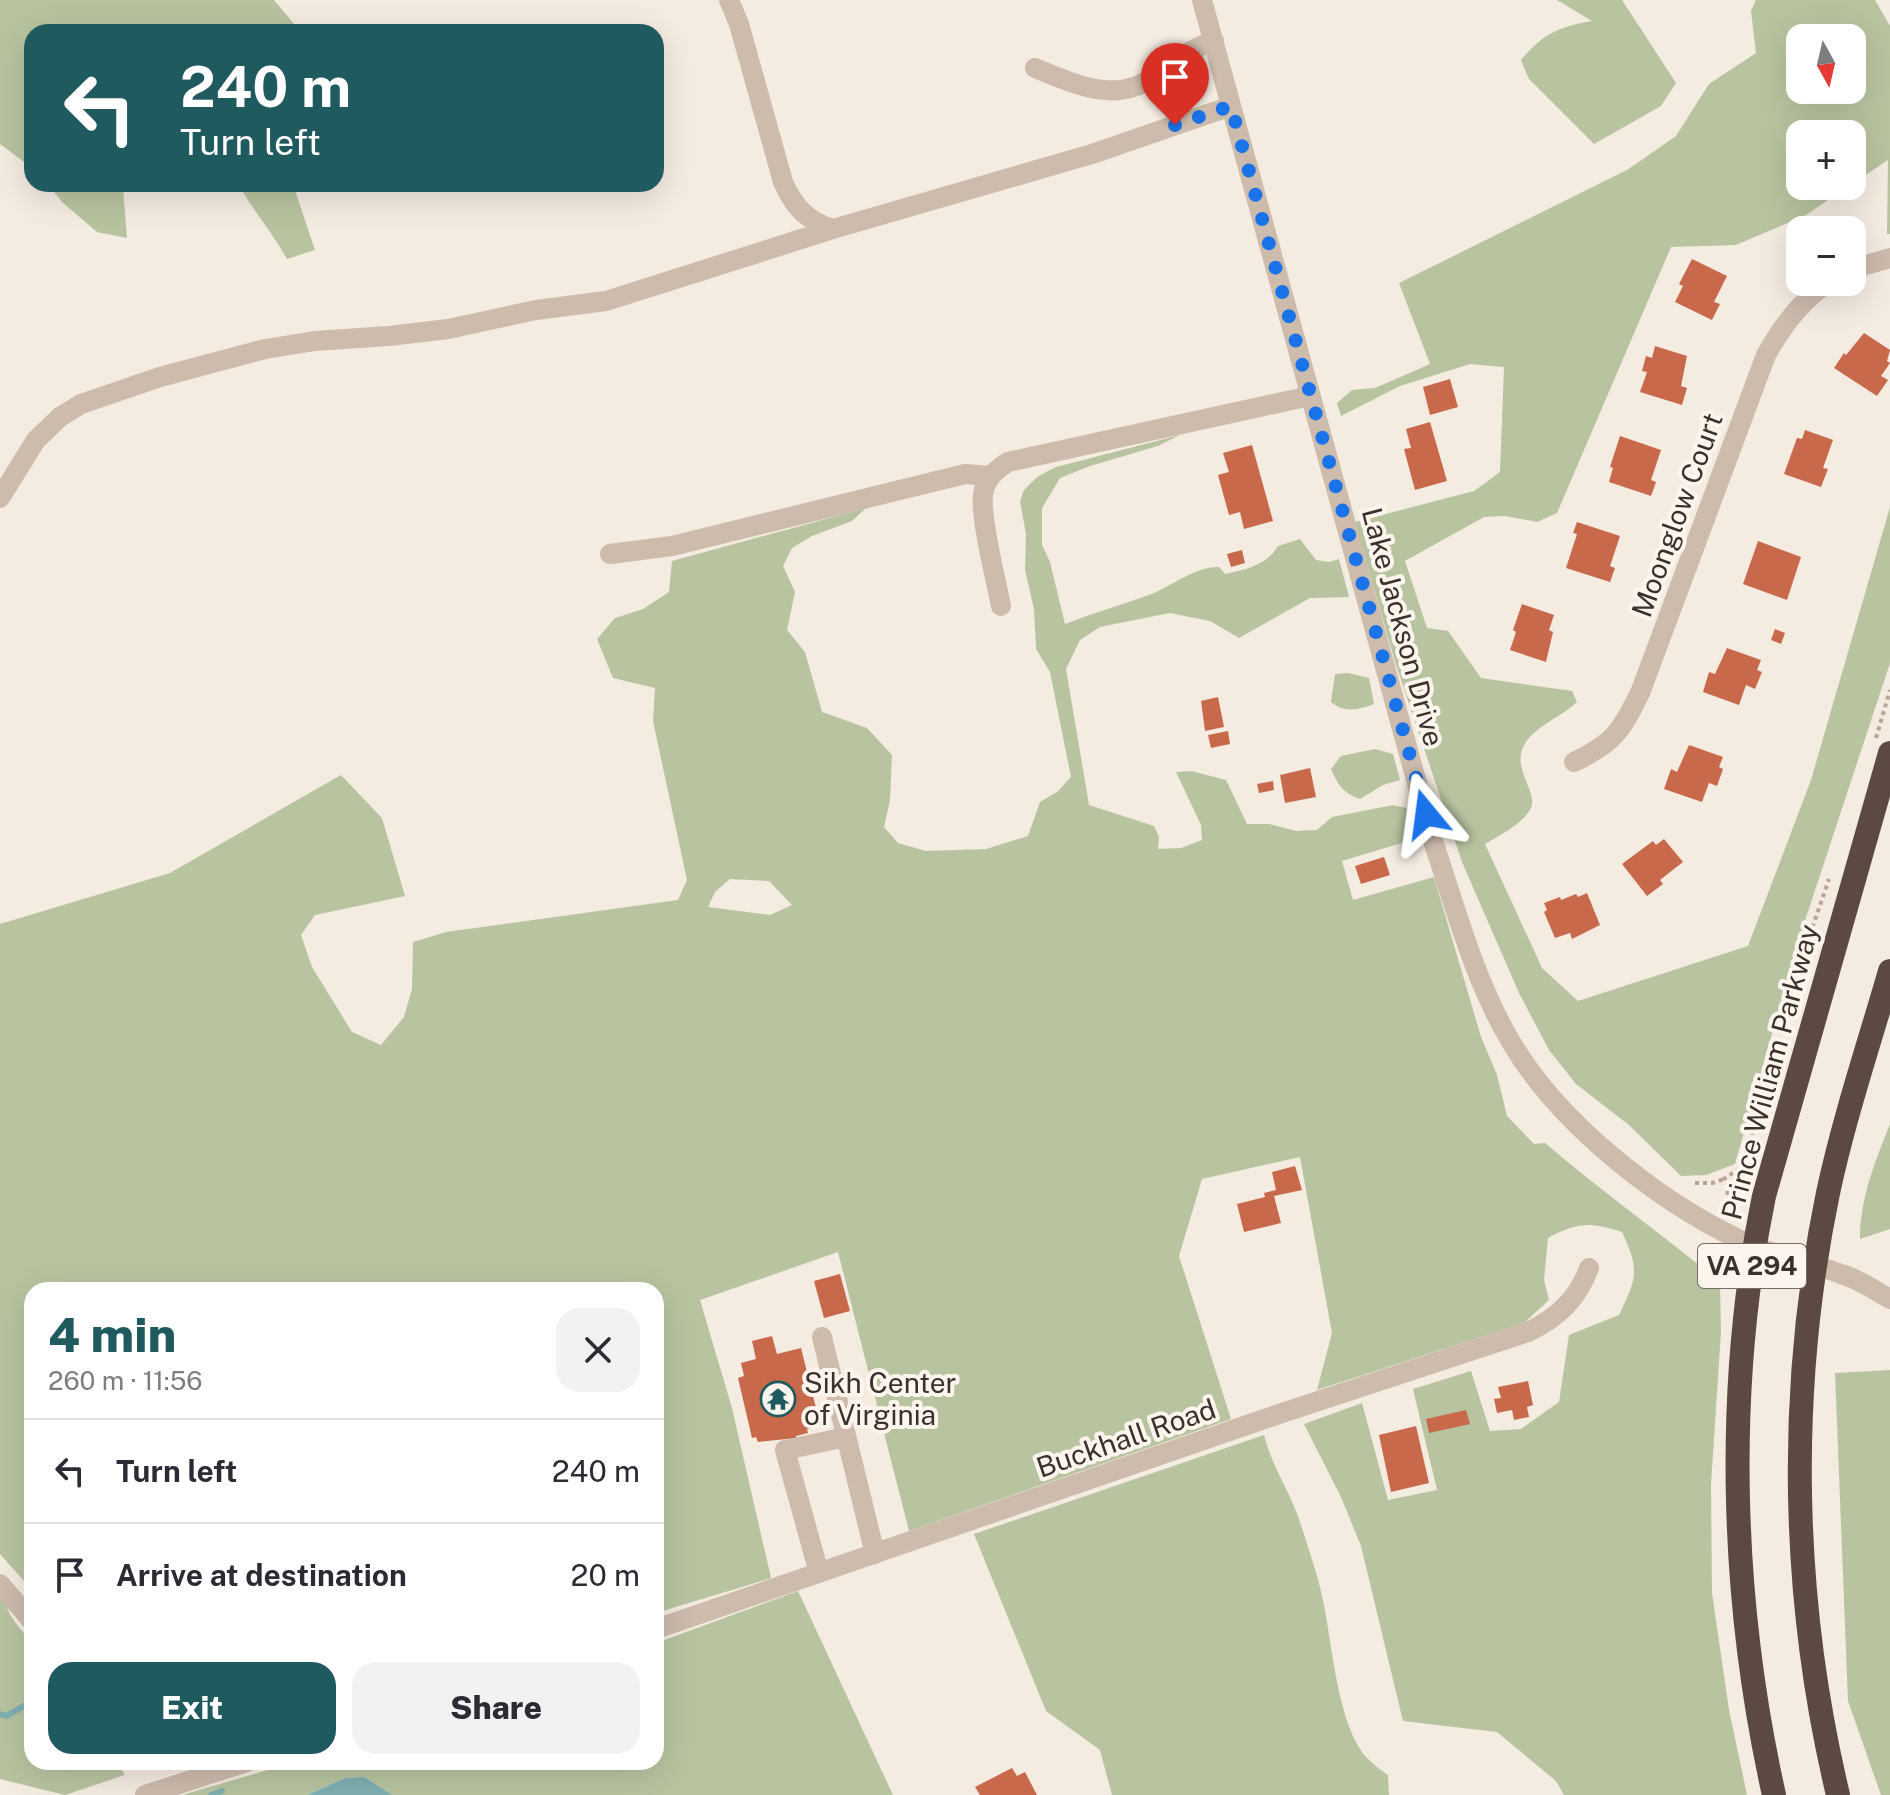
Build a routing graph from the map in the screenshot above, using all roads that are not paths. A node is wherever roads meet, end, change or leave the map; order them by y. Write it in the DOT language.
graph roads {
  1 [pos="729,0"];
  2 [pos="1202,0"];
  3 [pos="1214,41"];
  4 [pos="1035,68"];
  5 [pos="1231,106"];
  6 [pos="833,229"];
  7 [pos="1890,258"];
  8 [pos="1866,265"];
  9 [pos="1812,296"];
  10 [pos="1310,396"];
  11 [pos="991,476"];
  12 [pos="0,498"];
  13 [pos="610,554"];
  14 [pos="1001,606"];
  15 [pos="1882,748"];
  16 [pos="1574,762"];
  17 [pos="1890,971"];
  18 [pos="1754,1247"];
  19 [pos="1816,1266"];
  20 [pos="1589,1268"];
  21 [pos="1890,1299"];
  22 [pos="822,1337"];
  23 [pos="846,1437"];
  24 [pos="875,1554"];
  25 [pos="819,1573"];
  26 [pos="0,1584"];
  27 [pos="24,1612"];
  28 [pos="664,1626"];
  29 [pos="222,1770"];
  30 [pos="145,1795"];
  31 [pos="1774,1795"];
  32 [pos="1838,1795"];
  1 -- 6 [label="street"];
  2 -- 3 [label="street, Lake Jackson Drive"];
  3 -- 4 [label="street"];
  3 -- 5 [label="street, Lake Jackson Drive"];
  5 -- 6 [label="street"];
  5 -- 10 [label="street, Lake Jackson Drive"];
  6 -- 12 [label="street"];
  7 -- 8 [label="street"];
  9 -- 16 [label="street, Moonglow Court"];
  10 -- 11 [label="street"];
  10 -- 18 [label="street, Lake Jackson Drive"];
  11 -- 13 [label="street"];
  11 -- 14 [label="street"];
  15 -- 18 [label="highway, Prince William Parkway / VA 294"];
  17 -- 19 [label="highway, VA 294"];
  18 -- 19 [label="street, Lake Jackson Drive"];
  18 -- 31 [label="highway, Prince William Parkway / VA 294"];
  19 -- 21 [label="street, Lake Jackson Drive"];
  19 -- 32 [label="highway, VA 294"];
  20 -- 24 [label="street, Buckhall Road"];
  22 -- 23 [label="street"];
  23 -- 24 [label="street"];
  23 -- 25 [label="street"];
  24 -- 25 [label="street, Buckhall Road"];
  25 -- 28 [label="street, Buckhall Road"];
  26 -- 27 [label="street"];
  29 -- 30 [label="street"];
}
